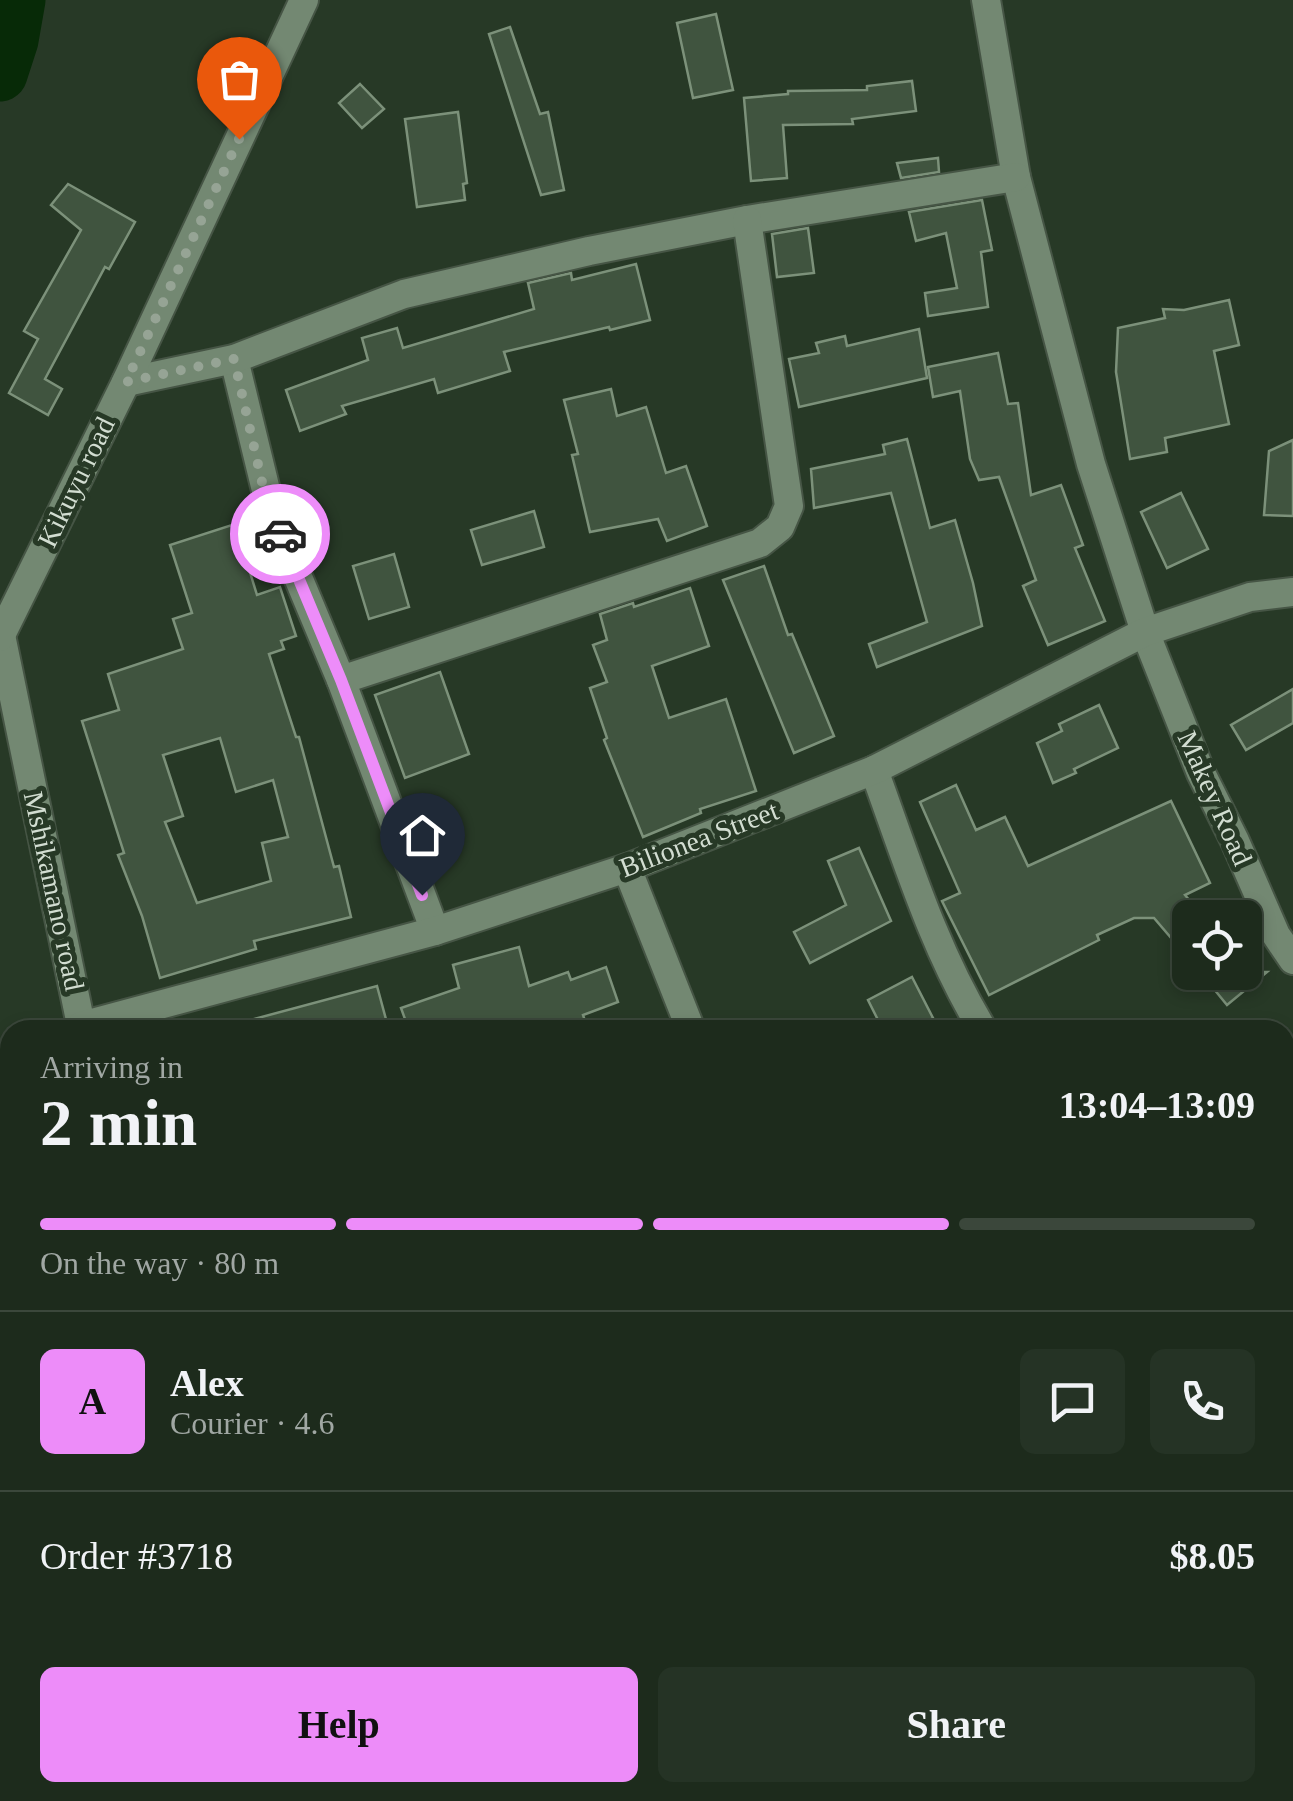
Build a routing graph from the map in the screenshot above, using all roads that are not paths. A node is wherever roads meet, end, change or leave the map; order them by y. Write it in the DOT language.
graph roads {
  1 [pos="304,0"];
  2 [pos="986,0"];
  3 [pos="1016,176"];
  4 [pos="746,220"];
  5 [pos="234,359"];
  6 [pos="126,382"];
  7 [pos="1293,592"];
  8 [pos="1145,632"];
  9 [pos="1,636"];
  10 [pos="341,680"];
  11 [pos="874,770"];
  12 [pos="627,868"];
  13 [pos="435,931"];
  14 [pos="1293,960"];
  15 [pos="80,1020"];
  16 [pos="111,1020"];
  17 [pos="687,1020"];
  18 [pos="977,1020"];
  1 -- 6 [label="street, Kikuyu road"];
  2 -- 3 [label="street, Makey Road"];
  3 -- 4 [label="street"];
  3 -- 8 [label="street, Makey Road"];
  4 -- 5 [label="street"];
  4 -- 10 [label="street"];
  5 -- 6 [label="street"];
  5 -- 10 [label="street"];
  6 -- 9 [label="street, Kikuyu road"];
  7 -- 8 [label="street, Bilionea Street"];
  8 -- 11 [label="street, Bilionea Street"];
  8 -- 14 [label="street, Makey Road"];
  9 -- 15 [label="street, Mshikamano road"];
  10 -- 13 [label="street"];
  11 -- 12 [label="street, Bilionea Street"];
  11 -- 18 [label="street"];
  12 -- 13 [label="street, Bilionea Street"];
  12 -- 17 [label="street"];
  13 -- 16 [label="street, Bilionea Street"];
}
